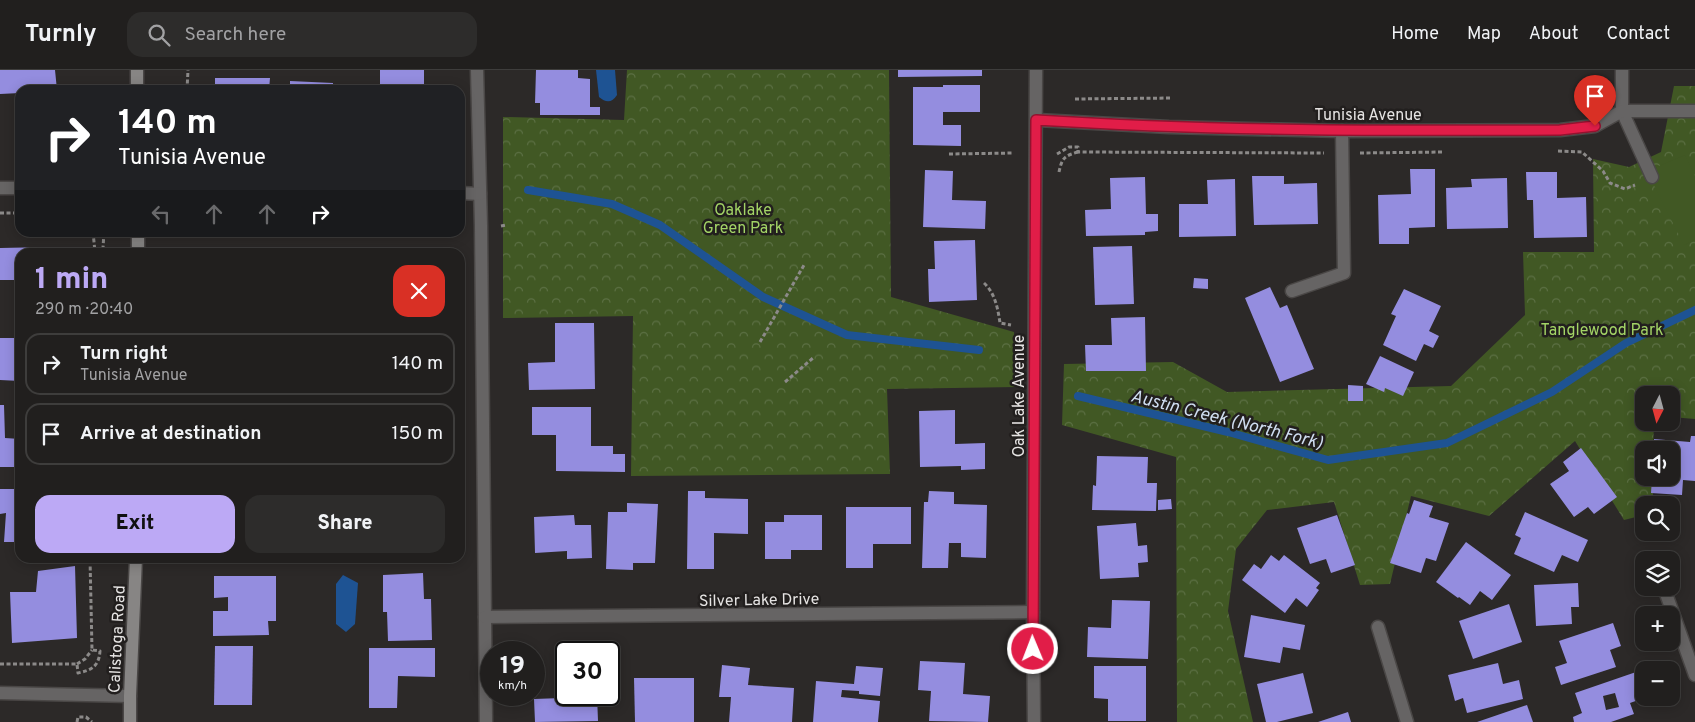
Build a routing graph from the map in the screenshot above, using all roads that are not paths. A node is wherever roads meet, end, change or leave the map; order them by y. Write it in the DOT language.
graph roads {
  1 [pos="137,70"];
  2 [pos="477,70"];
  3 [pos="1036,70"];
  4 [pos="1622,70"];
  5 [pos="138,85"];
  6 [pos="1622,111"];
  7 [pos="1695,111"];
  8 [pos="1036,120"];
  9 [pos="1342,131"];
  10 [pos="1652,177"];
  11 [pos="0,188"];
  12 [pos="15,188"];
  13 [pos="465,193"];
  14 [pos="480,194"];
  15 [pos="1292,291"];
  16 [pos="136,563"];
  17 [pos="1667,596"];
  18 [pos="1033,612"];
  19 [pos="485,617"];
  20 [pos="1378,627"];
  21 [pos="1695,675"];
  22 [pos="0,693"];
  23 [pos="130,696"];
  24 [pos="130,722"];
  25 [pos="486,722"];
  26 [pos="1034,722"];
  27 [pos="1407,722"];
  1 -- 5 [label="main road"];
  2 -- 14 [label="street"];
  3 -- 8 [label="street, Oak Lake Avenue"];
  4 -- 6 [label="street"];
  6 -- 7 [label="street, Tunisia Avenue"];
  6 -- 9 [label="street, Tunisia Avenue"];
  6 -- 10 [label="street"];
  8 -- 9 [label="street, Tunisia Avenue"];
  8 -- 18 [label="street, Oak Lake Avenue"];
  9 -- 15 [label="street"];
  11 -- 12 [label="street"];
  13 -- 14 [label="street"];
  14 -- 19 [label="street"];
  16 -- 23 [label="main road, Calistoga Road"];
  17 -- 21 [label="street"];
  18 -- 19 [label="street, Silver Lake Drive"];
  18 -- 26 [label="street, Oak Lake Avenue"];
  19 -- 25 [label="street"];
  20 -- 27 [label="street"];
  22 -- 23 [label="street"];
  23 -- 24 [label="main road, Calistoga Road"];
}
